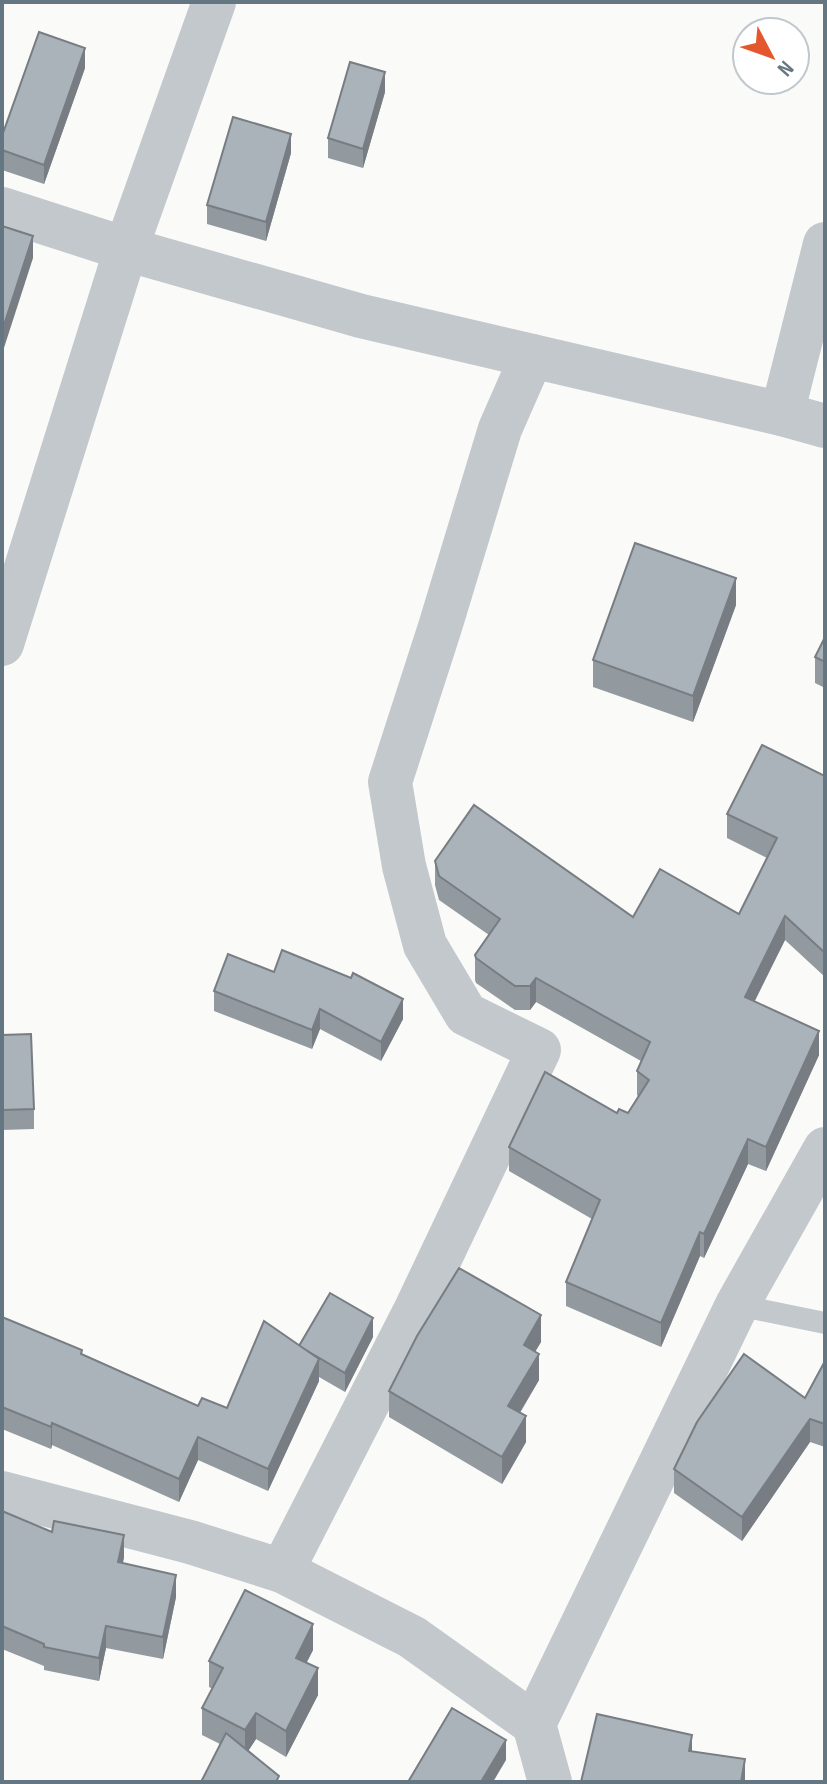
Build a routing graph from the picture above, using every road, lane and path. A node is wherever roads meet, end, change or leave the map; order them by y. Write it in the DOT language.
graph roads {
  1 [pos="214,2"];
  2 [pos="2,209"];
  3 [pos="825,244"];
  4 [pos="126,249"];
  5 [pos="532,356"];
  6 [pos="782,414"];
  7 [pos="825,426"];
  8 [pos="2,644"];
  9 [pos="825,1149"];
  10 [pos="737,1305"];
  11 [pos="825,1323"];
  12 [pos="2,1493"];
  13 [pos="282,1571"];
  14 [pos="534,1724"];
  15 [pos="550,1782"];
  1 -- 4 [label="street"];
  2 -- 4 [label="street"];
  3 -- 6 [label="street"];
  4 -- 5 [label="street"];
  4 -- 8 [label="street"];
  5 -- 6 [label="street"];
  5 -- 13 [label="street"];
  6 -- 7 [label="street"];
  9 -- 10 [label="street"];
  10 -- 11 [label="lane"];
  10 -- 14 [label="street"];
  12 -- 13 [label="street"];
  13 -- 14 [label="street"];
  14 -- 15 [label="street"];
}
